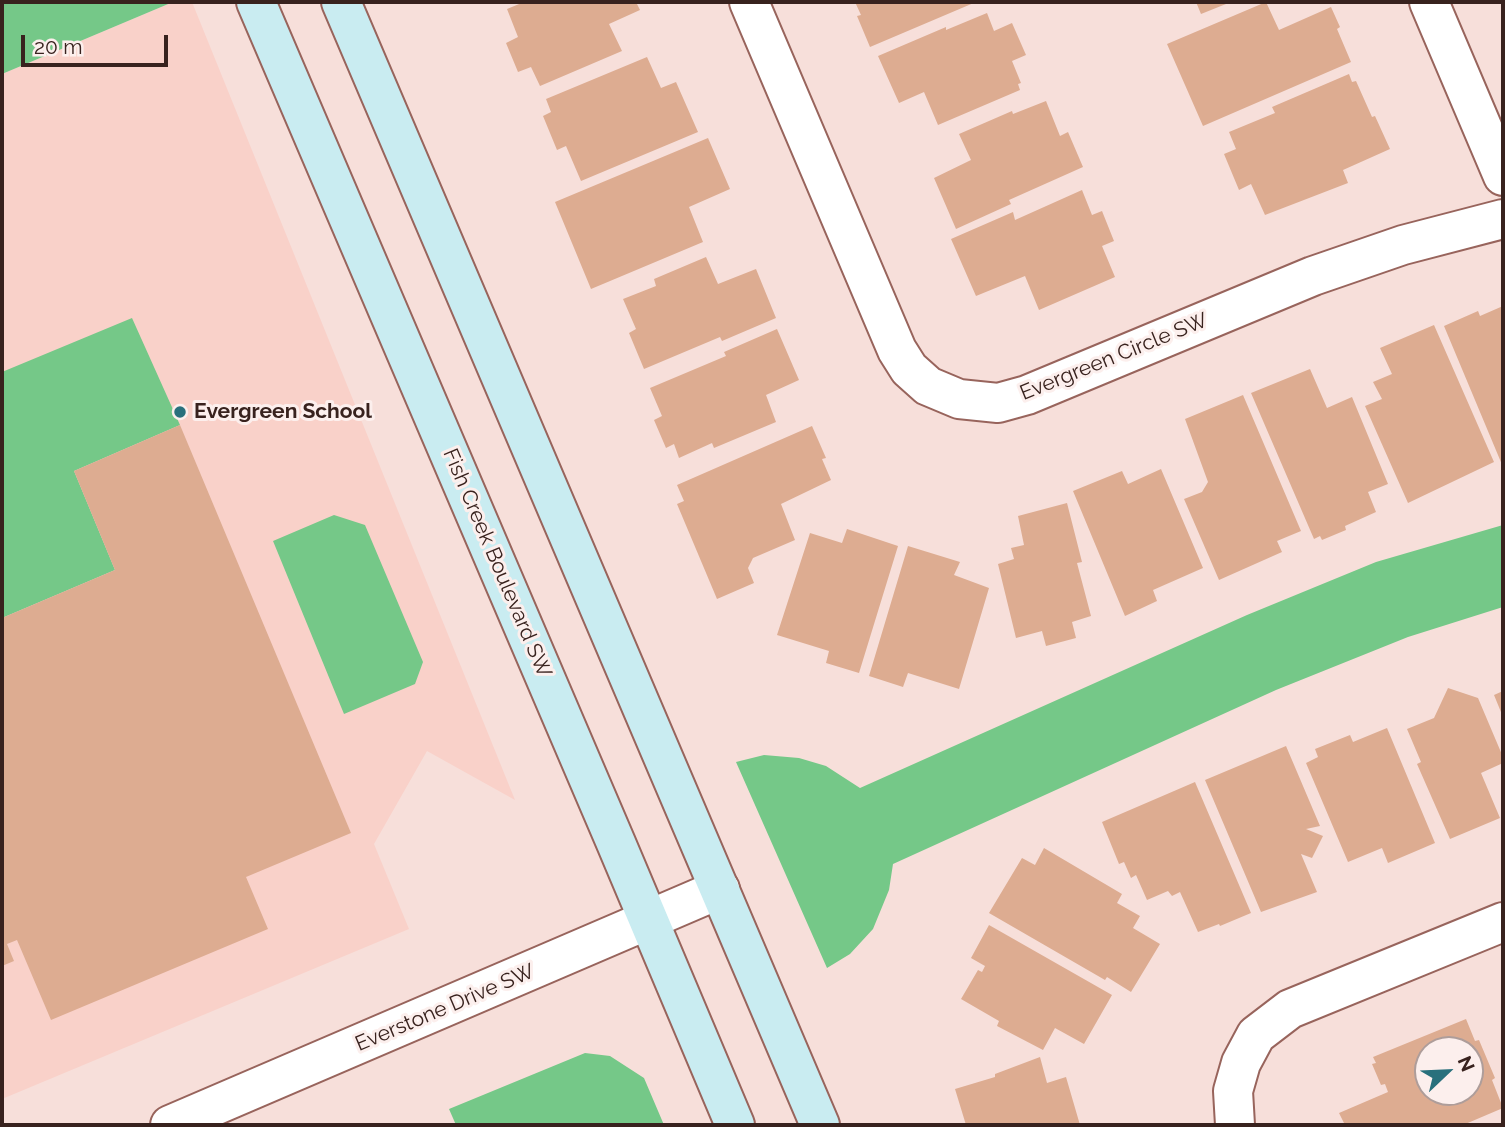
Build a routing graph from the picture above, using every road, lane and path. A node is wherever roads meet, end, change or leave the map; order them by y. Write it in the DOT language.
graph roads {
  1 [pos="256,2"];
  2 [pos="341,2"];
  3 [pos="749,2"];
  4 [pos="1429,2"];
  5 [pos="1503,176"];
  6 [pos="1503,219"];
  7 [pos="720,889"];
  8 [pos="648,922"];
  9 [pos="1503,922"];
  10 [pos="170,1125"];
  11 [pos="735,1125"];
  12 [pos="820,1125"];
  13 [pos="1235,1125"];
  1 -- 8 [label="main road, Fish Creek Boulevard SW"];
  2 -- 7 [label="main road"];
  3 -- 6 [label="street, Evergreen Circle SW"];
  4 -- 5 [label="street"];
  7 -- 8 [label="street, Everstone Drive SW"];
  7 -- 12 [label="main road"];
  8 -- 10 [label="street, Everstone Drive SW"];
  8 -- 11 [label="main road, Fish Creek Boulevard SW"];
  9 -- 13 [label="street"];
}
